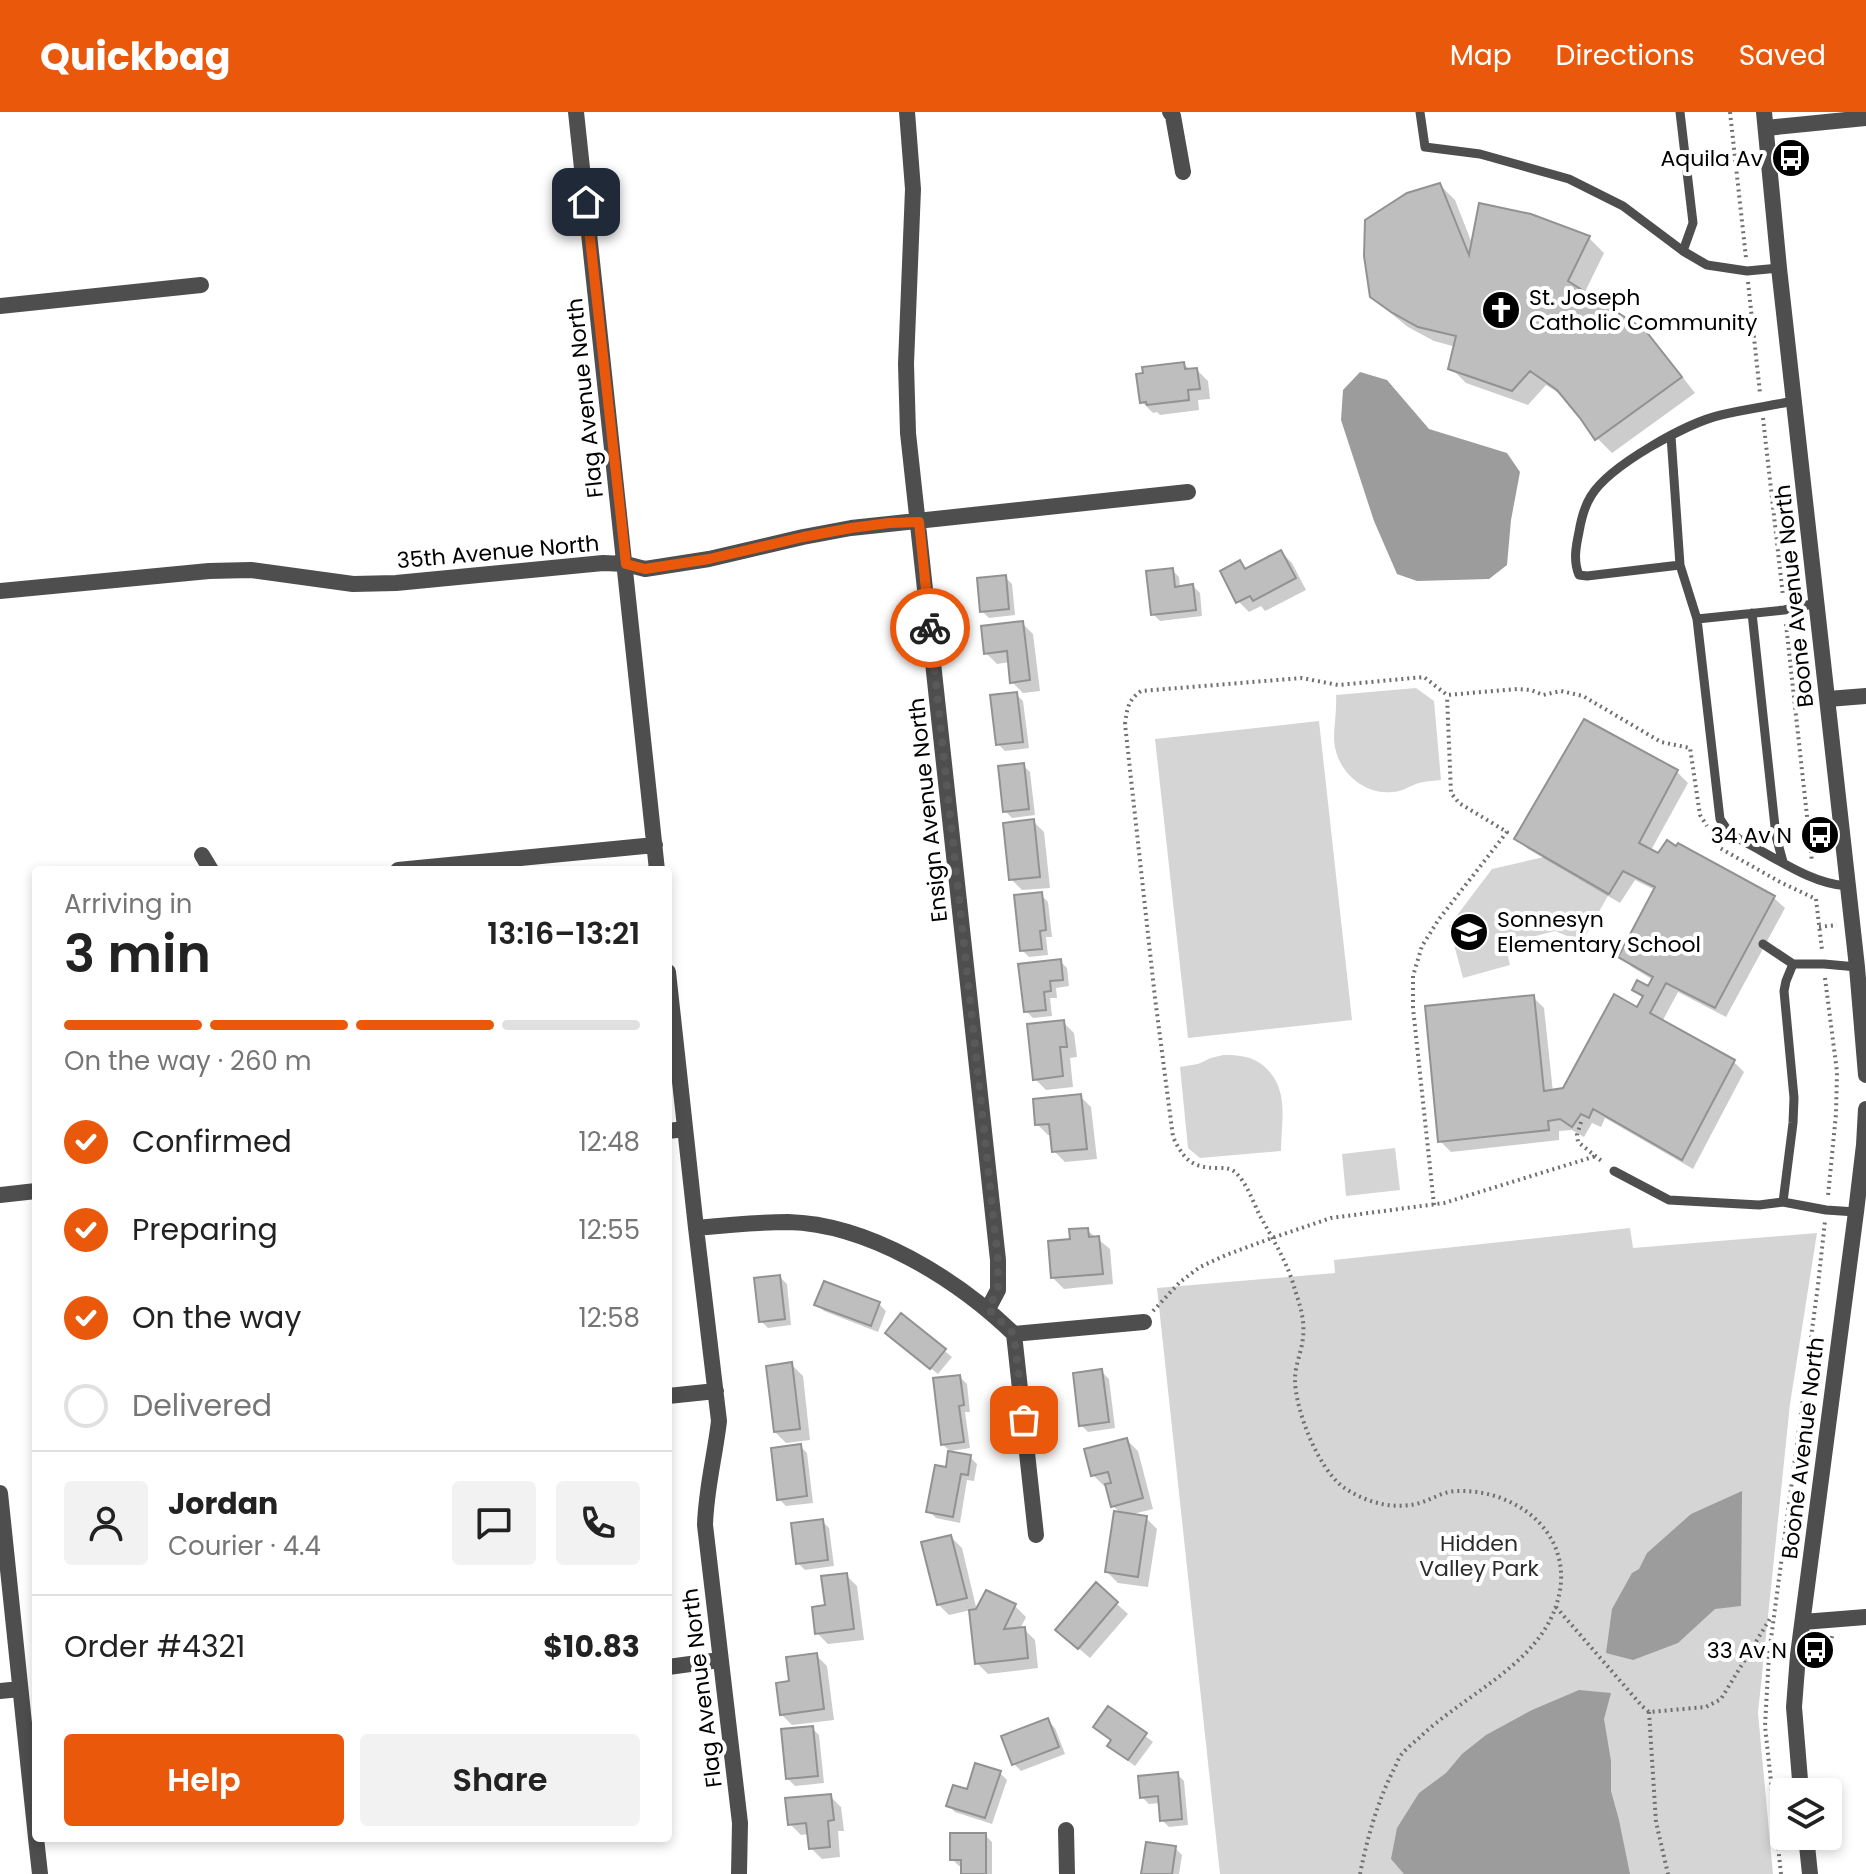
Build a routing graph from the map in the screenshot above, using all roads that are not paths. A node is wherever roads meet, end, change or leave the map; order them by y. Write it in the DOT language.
graph roads {
  1 [pos="576,112"];
  2 [pos="907,112"];
  3 [pos="1170,112"];
  4 [pos="1420,112"];
  5 [pos="1680,112"];
  6 [pos="1866,118"];
  7 [pos="1765,120"];
  8 [pos="1183,172"];
  9 [pos="1683,251"];
  10 [pos="1779,268"];
  11 [pos="201,285"];
  12 [pos="0,306"];
  13 [pos="1794,401"];
  14 [pos="1671,436"];
  15 [pos="1188,492"];
  16 [pos="919,522"];
  17 [pos="626,564"];
  18 [pos="1680,565"];
  19 [pos="0,591"];
  20 [pos="1817,603"];
  21 [pos="1752,613"];
  22 [pos="1697,619"];
  23 [pos="1866,696"];
  24 [pos="1828,699"];
  25 [pos="655,845"];
  26 [pos="202,855"];
  27 [pos="1783,862"];
  28 [pos="209,866"];
  29 [pos="439,866"];
  30 [pos="657,866"];
  31 [pos="1847,886"];
  32 [pos="1763,944"];
  33 [pos="1793,964"];
  34 [pos="1862,966"];
  35 [pos="672,1051"];
  36 [pos="1866,1075"];
  37 [pos="1866,1109"];
  38 [pos="676,1130"];
  39 [pos="1614,1171"];
  40 [pos="32,1191"];
  41 [pos="0,1195"];
  42 [pos="1783,1202"];
  43 [pos="1861,1214"];
  44 [pos="696,1228"];
  45 [pos="988,1309"];
  46 [pos="1144,1322"];
  47 [pos="1014,1334"];
  48 [pos="716,1391"];
  49 [pos="672,1396"];
  50 [pos="0,1493"];
  51 [pos="1036,1535"];
  52 [pos="1866,1617"];
  53 [pos="1803,1622"];
  54 [pos="720,1660"];
  55 [pos="672,1666"];
  56 [pos="20,1689"];
  57 [pos="0,1691"];
  58 [pos="1800,1778"];
  59 [pos="32,1801"];
  60 [pos="1066,1830"];
  61 [pos="36,1842"];
  62 [pos="1807,1850"];
  63 [pos="40,1874"];
  64 [pos="739,1874"];
  65 [pos="1067,1874"];
  66 [pos="1810,1874"];
  1 -- 17 [label="street, Flag Avenue North"];
  2 -- 16 [label="street, Ensign Avenue North"];
  3 -- 8 [label="street"];
  4 -- 9 [label="lane"];
  5 -- 9 [label="lane"];
  6 -- 7 [label="street"];
  7 -- 10 [label="street, Boone Avenue North"];
  9 -- 10 [label="lane"];
  10 -- 13 [label="street, Boone Avenue North"];
  11 -- 12 [label="street"];
  13 -- 14 [label="lane"];
  13 -- 20 [label="street, Boone Avenue North"];
  14 -- 18 [label="lane"];
  14 -- 18 [label="lane"];
  15 -- 16 [label="street, 35th Avenue North"];
  16 -- 17 [label="street, 35th Avenue North"];
  16 -- 45 [label="street, Ensign Avenue North"];
  17 -- 19 [label="street, 35th Avenue North"];
  17 -- 25 [label="street, Flag Avenue North"];
  18 -- 22 [label="lane"];
  20 -- 21 [label="lane"];
  20 -- 24 [label="street, Boone Avenue North"];
  21 -- 22 [label="lane"];
  21 -- 27 [label="lane"];
  22 -- 27 [label="lane"];
  23 -- 24 [label="street"];
  24 -- 31 [label="street, Boone Avenue North"];
  25 -- 29 [label="street"];
  25 -- 30 [label="street, Flag Avenue North"];
  26 -- 28 [label="street"];
  27 -- 31 [label="lane"];
  31 -- 34 [label="street, Boone Avenue North"];
  32 -- 33 [label="lane"];
  33 -- 34 [label="lane"];
  33 -- 42 [label="lane"];
  34 -- 36 [label="street, Boone Avenue North"];
  35 -- 38 [label="street, Flag Avenue North"];
  37 -- 43 [label="street, Boone Avenue North"];
  38 -- 44 [label="street, Flag Avenue North"];
  39 -- 42 [label="lane"];
  40 -- 41 [label="street"];
  42 -- 43 [label="lane"];
  43 -- 53 [label="street, Boone Avenue North"];
  44 -- 45 [label="street"];
  44 -- 48 [label="street, Flag Avenue North"];
  45 -- 47 [label="street"];
  46 -- 47 [label="street"];
  47 -- 51 [label="street"];
  48 -- 49 [label="street"];
  48 -- 54 [label="street, Flag Avenue North"];
  50 -- 56 [label="street"];
  52 -- 53 [label="street"];
  53 -- 58 [label="street, Boone Avenue North"];
  54 -- 55 [label="street"];
  54 -- 64 [label="street, Flag Avenue North"];
  56 -- 57 [label="street"];
  56 -- 59 [label="street"];
  60 -- 65 [label="street"];
  61 -- 63 [label="street"];
  62 -- 66 [label="street"];
}
